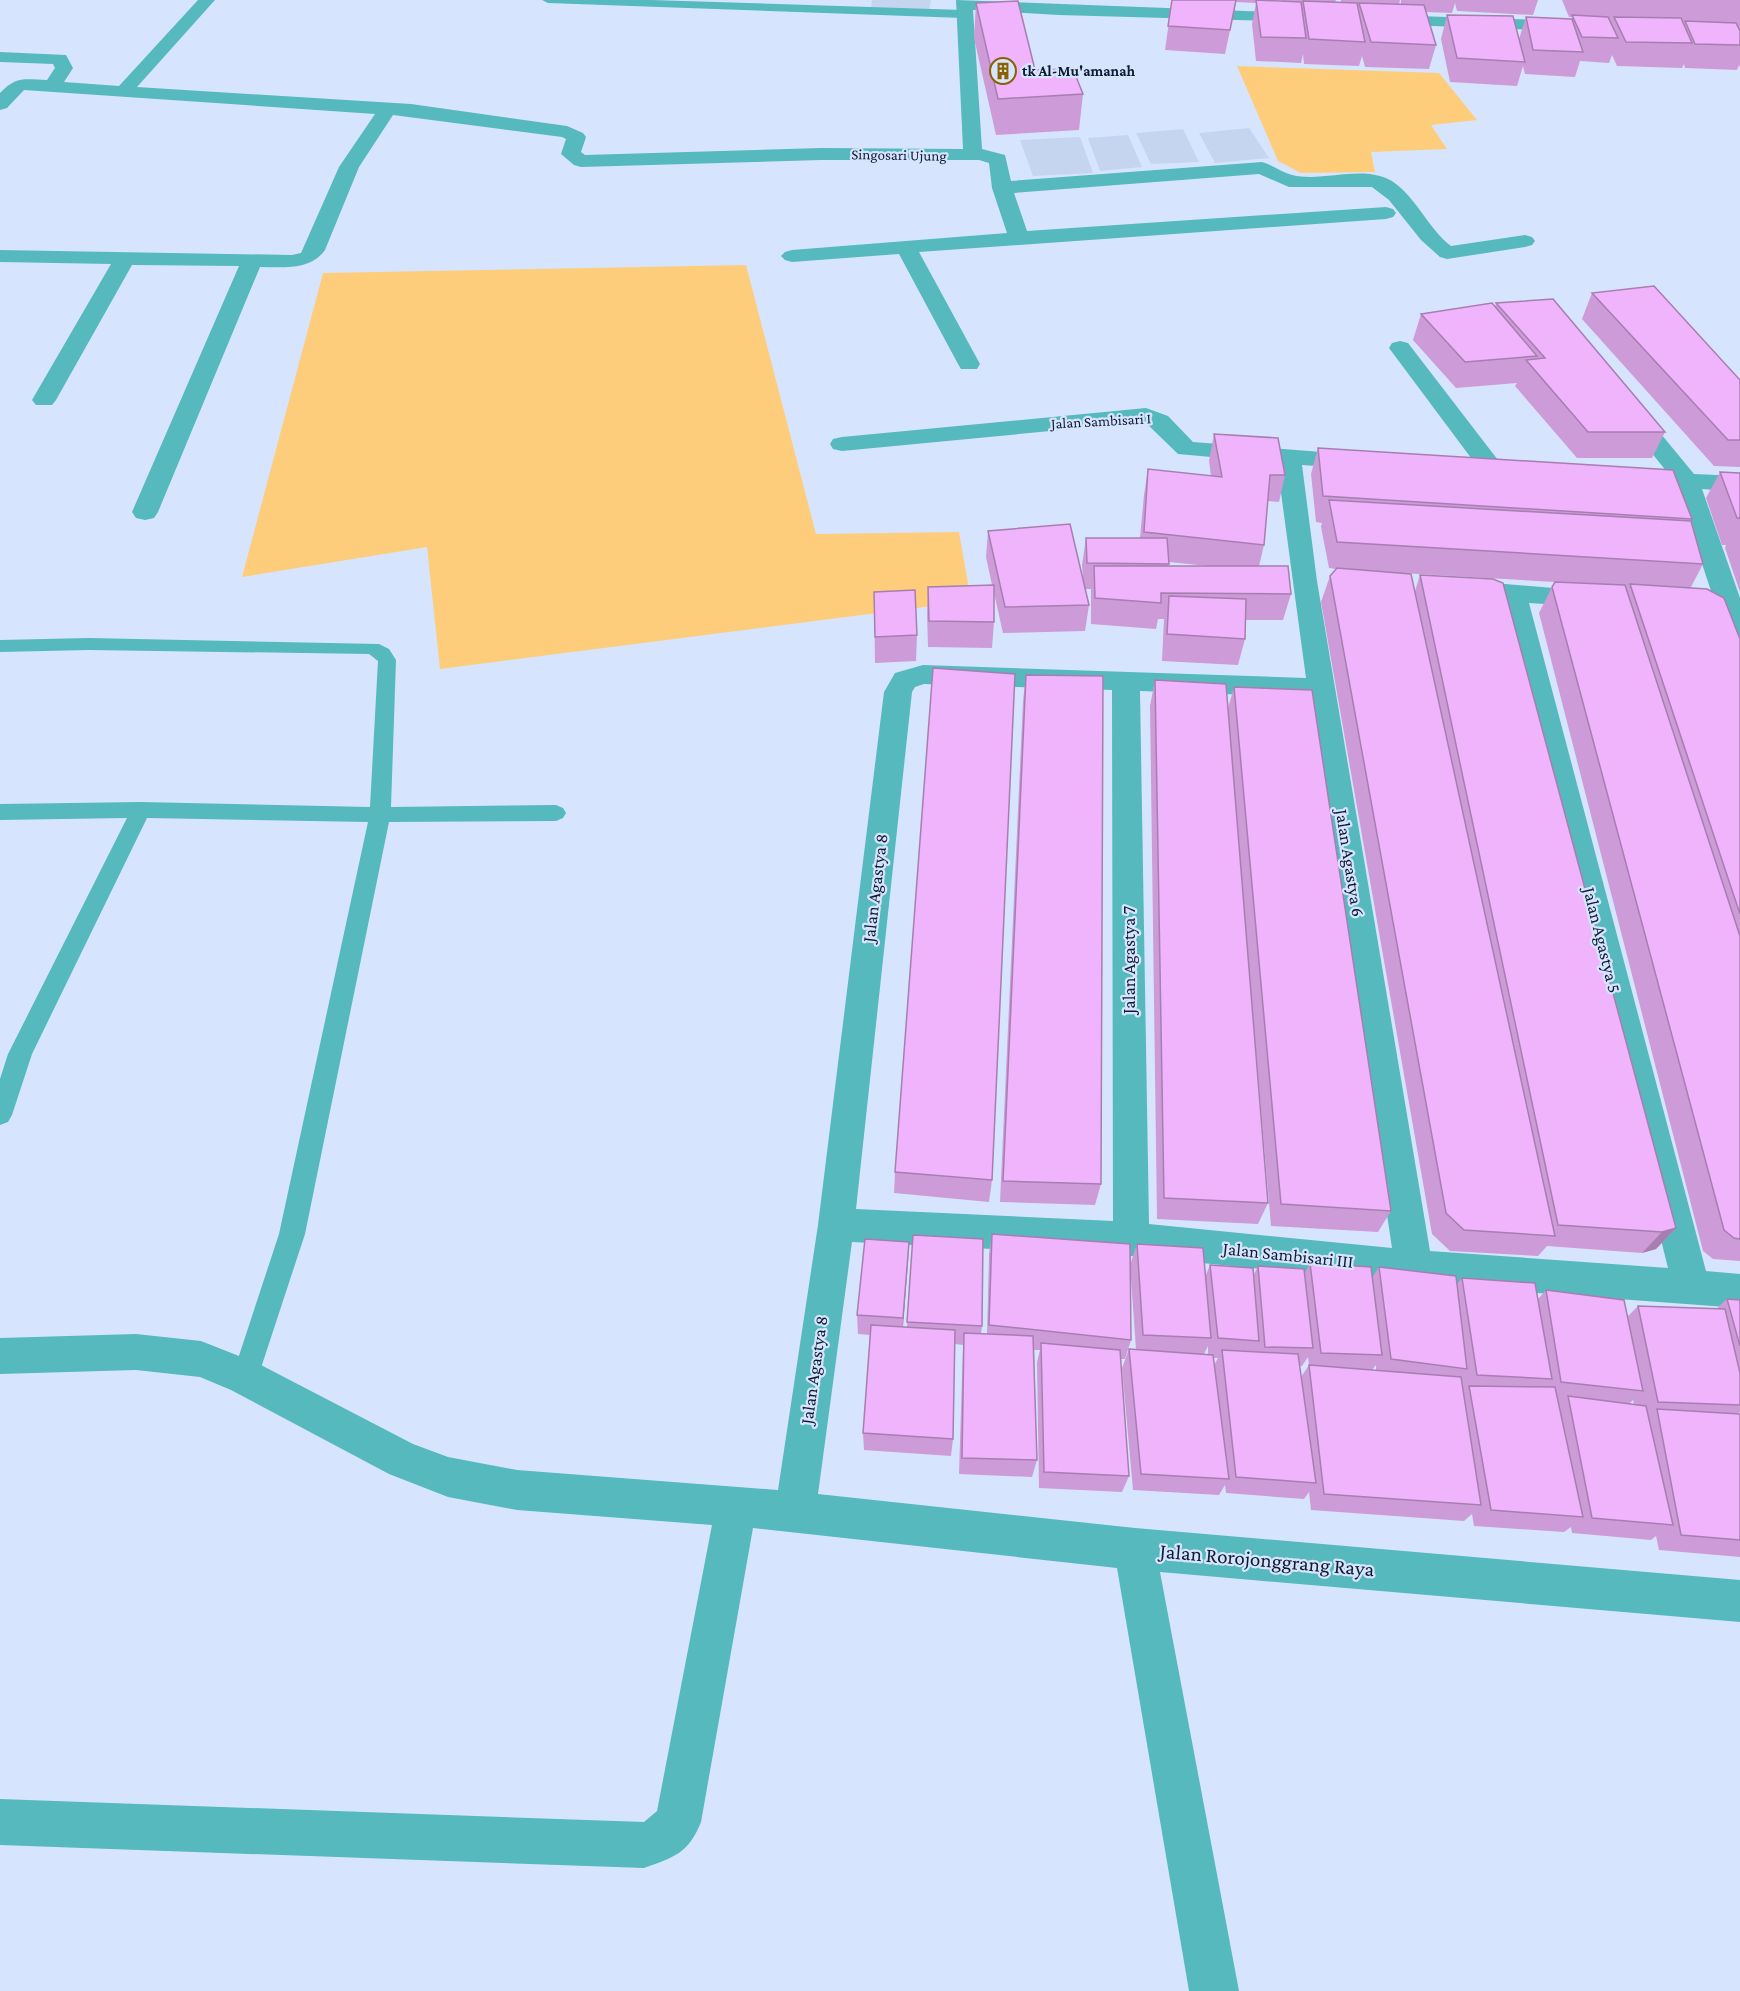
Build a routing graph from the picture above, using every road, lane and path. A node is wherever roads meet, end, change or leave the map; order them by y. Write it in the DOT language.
graph roads {
  1 [pos="207,0"];
  2 [pos="548,0"];
  3 [pos="964,6"];
  4 [pos="1552,9"];
  5 [pos="1321,18"];
  6 [pos="1368,20"];
  7 [pos="1558,26"];
  8 [pos="1582,26"];
  9 [pos="0,57"];
  10 [pos="53,85"];
  11 [pos="124,92"];
  12 [pos="0,104"];
  13 [pos="387,110"];
  14 [pos="977,155"];
  15 [pos="1002,188"];
  16 [pos="1386,213"];
  17 [pos="1019,238"];
  18 [pos="1525,241"];
  19 [pos="907,248"];
  20 [pos="792,256"];
  21 [pos="2,259"];
  22 [pos="124,260"];
  23 [pos="252,260"];
  24 [pos="1400,348"];
  25 [pos="969,364"];
  26 [pos="1615,393"];
  27 [pos="44,400"];
  28 [pos="842,444"];
  29 [pos="1289,458"];
  30 [pos="1385,464"];
  31 [pos="1492,470"];
  32 [pos="1607,477"];
  33 [pos="1687,482"];
  34 [pos="1740,484"];
  35 [pos="145,512"];
  36 [pos="1467,591"];
  37 [pos="1513,594"];
  38 [pos="1620,600"];
  39 [pos="1656,602"];
  40 [pos="1734,607"];
  41 [pos="1740,638"];
  42 [pos="0,646"];
  43 [pos="1126,680"];
  44 [pos="1322,688"];
  45 [pos="141,810"];
  46 [pos="0,812"];
  47 [pos="556,813"];
  48 [pos="380,814"];
  49 [pos="10,1055"];
  50 [pos="0,1115"];
  51 [pos="836,1225"];
  52 [pos="1131,1239"];
  53 [pos="1414,1267"];
  54 [pos="1691,1286"];
  55 [pos="1740,1291"];
  56 [pos="0,1356"];
  57 [pos="245,1377"];
  58 [pos="736,1506"];
  59 [pos="795,1512"];
  60 [pos="1135,1549"];
  61 [pos="1740,1601"];
  62 [pos="0,1822"];
  63 [pos="1214,1991"];
  1 -- 11 [label="street"];
  2 -- 3 [label="lane"];
  3 -- 5 [label="street"];
  3 -- 14 [label="street"];
  4 -- 7 [label="street"];
  6 -- 7 [label="street"];
  7 -- 8 [label="street"];
  9 -- 10 [label="street"];
  10 -- 11 [label="street"];
  10 -- 12 [label="street"];
  11 -- 13 [label="street"];
  13 -- 14 [label="street, Singosari Ujung"];
  13 -- 23 [label="street"];
  14 -- 15 [label="street"];
  15 -- 17 [label="street"];
  15 -- 18 [label="street"];
  16 -- 17 [label="street"];
  17 -- 19 [label="street"];
  19 -- 20 [label="street"];
  19 -- 25 [label="street"];
  21 -- 22 [label="street"];
  22 -- 23 [label="street"];
  22 -- 27 [label="street"];
  23 -- 35 [label="street"];
  24 -- 31 [label="street"];
  26 -- 33 [label="street"];
  28 -- 29 [label="street, Jalan Sambisari I"];
  29 -- 30 [label="street, Jalan Sambisari I"];
  29 -- 44 [label="street, Jalan Agastya 6"];
  32 -- 33 [label="street"];
  33 -- 34 [label="street"];
  33 -- 40 [label="street"];
  36 -- 37 [label="street"];
  37 -- 38 [label="street"];
  37 -- 54 [label="street, Jalan Agastya 5"];
  39 -- 40 [label="street"];
  40 -- 41 [label="street"];
  42 -- 48 [label="lane"];
  43 -- 44 [label="street, Jalan Agastya 8"];
  43 -- 51 [label="street, Jalan Agastya 8"];
  43 -- 52 [label="street, Jalan Agastya 7"];
  44 -- 53 [label="street, Jalan Agastya 6"];
  45 -- 46 [label="lane"];
  45 -- 48 [label="lane"];
  45 -- 49 [label="lane"];
  47 -- 48 [label="lane"];
  48 -- 57 [label="lane"];
  49 -- 50 [label="lane"];
  51 -- 52 [label="street, Jalan Sambisari III"];
  51 -- 59 [label="street, Jalan Agastya 8"];
  52 -- 53 [label="street, Jalan Sambisari III"];
  53 -- 54 [label="street, Jalan Sambisari III"];
  54 -- 55 [label="street, Jalan Sambisari III"];
  56 -- 57 [label="street, Jalan Rorojonggrang Raya"];
  57 -- 58 [label="street, Jalan Rorojonggrang Raya"];
  58 -- 59 [label="street, Jalan Rorojonggrang Raya"];
  58 -- 62 [label="street"];
  59 -- 60 [label="street, Jalan Rorojonggrang Raya"];
  60 -- 61 [label="street, Jalan Rorojonggrang Raya"];
  60 -- 63 [label="street"];
}
